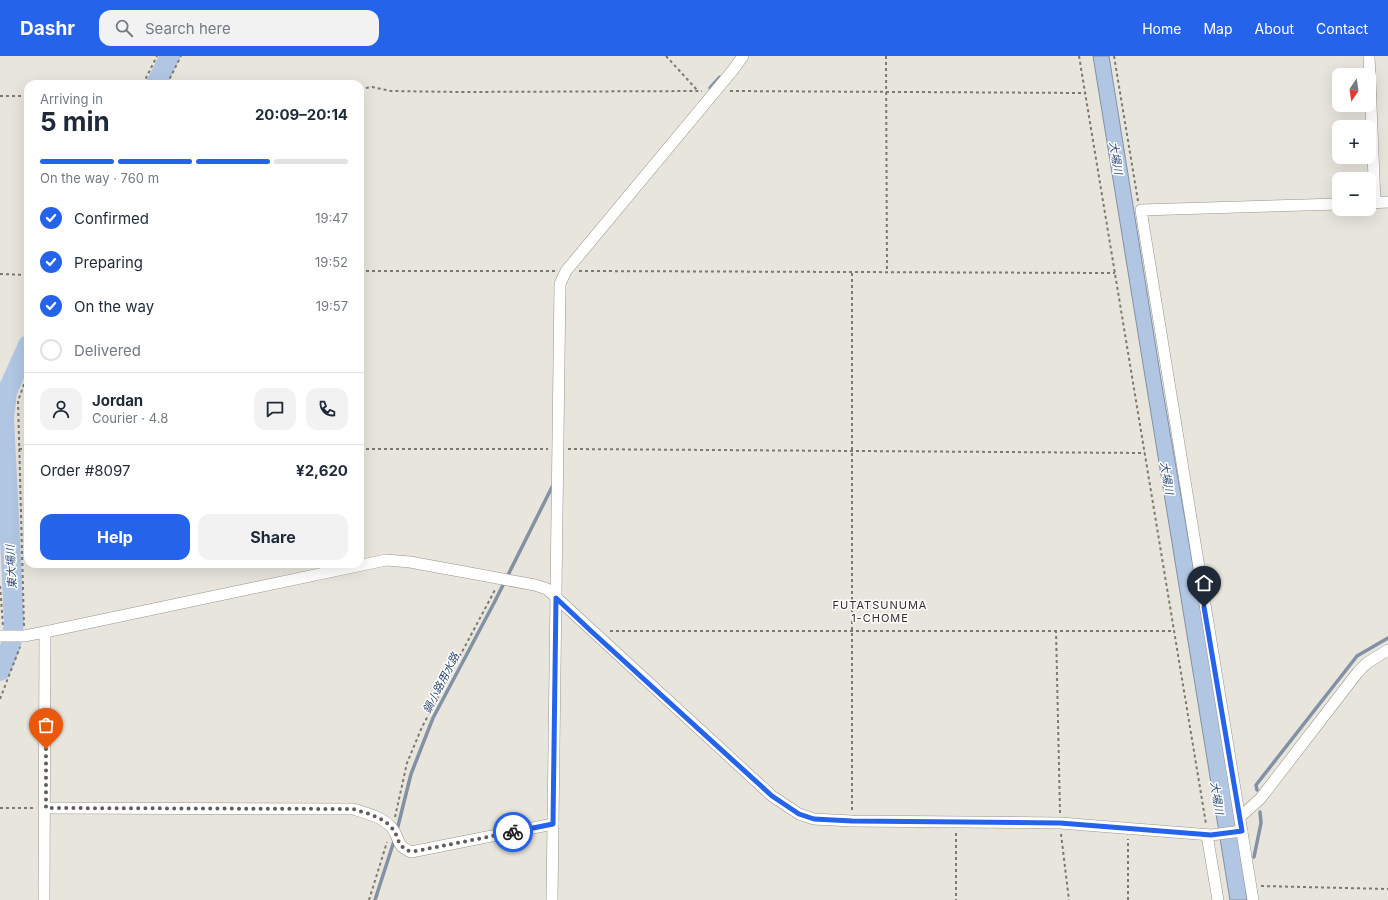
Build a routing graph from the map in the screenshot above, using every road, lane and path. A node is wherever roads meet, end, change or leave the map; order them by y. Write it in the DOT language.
graph roads {
  1 [pos="157,56"];
  2 [pos="181,56"];
  3 [pos="666,56"];
  4 [pos="743,56"];
  5 [pos="886,56"];
  6 [pos="1079,56"];
  7 [pos="1114,56"];
  8 [pos="1369,56"];
  9 [pos="146,80"];
  10 [pos="169,80"];
  11 [pos="698,91"];
  12 [pos="0,96"];
  13 [pos="24,96"];
  14 [pos="1371,172"];
  15 [pos="1388,202"];
  16 [pos="1376,203"];
  17 [pos="1332,204"];
  18 [pos="1141,210"];
  19 [pos="364,270"];
  20 [pos="566,271"];
  21 [pos="852,271"];
  22 [pos="887,272"];
  23 [pos="1114,272"];
  24 [pos="0,274"];
  25 [pos="24,275"];
  26 [pos="24,384"];
  27 [pos="19,449"];
  28 [pos="24,449"];
  29 [pos="364,449"];
  30 [pos="557,449"];
  31 [pos="852,452"];
  32 [pos="1145,453"];
  33 [pos="364,565"];
  34 [pos="348,568"];
  35 [pos="501,579"];
  36 [pos="0,586"];
  37 [pos="556,598"];
  38 [pos="1056,630"];
  39 [pos="591,631"];
  40 [pos="852,631"];
  41 [pos="1174,631"];
  42 [pos="45,632"];
  43 [pos="3,636"];
  44 [pos="22,636"];
  45 [pos="1388,650"];
  46 [pos="0,699"];
  47 [pos="0,808"];
  48 [pos="46,808"];
  49 [pos="1241,816"];
  50 [pos="852,821"];
  51 [pos="956,822"];
  52 [pos="1060,823"];
  53 [pos="553,824"];
  54 [pos="392,828"];
  55 [pos="1128,828"];
  56 [pos="1240,831"];
  57 [pos="1209,835"];
  58 [pos="1250,885"];
  59 [pos="1388,889"];
  60 [pos="44,900"];
  61 [pos="369,900"];
  62 [pos="552,900"];
  63 [pos="956,900"];
  64 [pos="1069,900"];
  65 [pos="1128,900"];
  66 [pos="1218,900"];
  67 [pos="1253,900"];
  1 -- 9 [label="path"];
  2 -- 10 [label="path"];
  3 -- 11 [label="path"];
  4 -- 20 [label="street"];
  5 -- 22 [label="path"];
  6 -- 23 [label="path"];
  7 -- 18 [label="path"];
  8 -- 14 [label="street"];
  12 -- 13 [label="path"];
  15 -- 16 [label="street"];
  17 -- 18 [label="street"];
  18 -- 49 [label="street"];
  19 -- 20 [label="path"];
  20 -- 21 [label="path"];
  20 -- 30 [label="street"];
  21 -- 22 [label="path"];
  21 -- 31 [label="path"];
  22 -- 23 [label="path"];
  23 -- 32 [label="path"];
  24 -- 25 [label="path"];
  26 -- 27 [label="path"];
  27 -- 28 [label="path"];
  27 -- 44 [label="path"];
  29 -- 30 [label="path"];
  30 -- 31 [label="path"];
  30 -- 37 [label="street"];
  31 -- 32 [label="path"];
  31 -- 40 [label="path"];
  32 -- 41 [label="path"];
  33 -- 35 [label="street"];
  34 -- 42 [label="street"];
  35 -- 37 [label="street"];
  35 -- 54 [label="path"];
  36 -- 43 [label="path"];
  37 -- 39 [label="street"];
  37 -- 53 [label="street"];
  38 -- 40 [label="path"];
  38 -- 41 [label="path"];
  38 -- 52 [label="path"];
  39 -- 40 [label="path"];
  39 -- 50 [label="street"];
  40 -- 50 [label="path"];
  41 -- 57 [label="path"];
  42 -- 44 [label="street"];
  42 -- 48 [label="street"];
  43 -- 44 [label="street"];
  44 -- 46 [label="path"];
  45 -- 49 [label="street"];
  47 -- 48 [label="path"];
  48 -- 54 [label="street"];
  48 -- 60 [label="street"];
  49 -- 56 [label="street"];
  50 -- 51 [label="street"];
  51 -- 52 [label="street"];
  51 -- 63 [label="path"];
  52 -- 55 [label="street"];
  52 -- 64 [label="path"];
  53 -- 54 [label="street"];
  53 -- 62 [label="street"];
  54 -- 61 [label="path"];
  55 -- 57 [label="street"];
  55 -- 65 [label="path"];
  56 -- 57 [label="street"];
  56 -- 58 [label="street"];
  57 -- 66 [label="street"];
  58 -- 59 [label="path"];
  58 -- 67 [label="street"];
}
